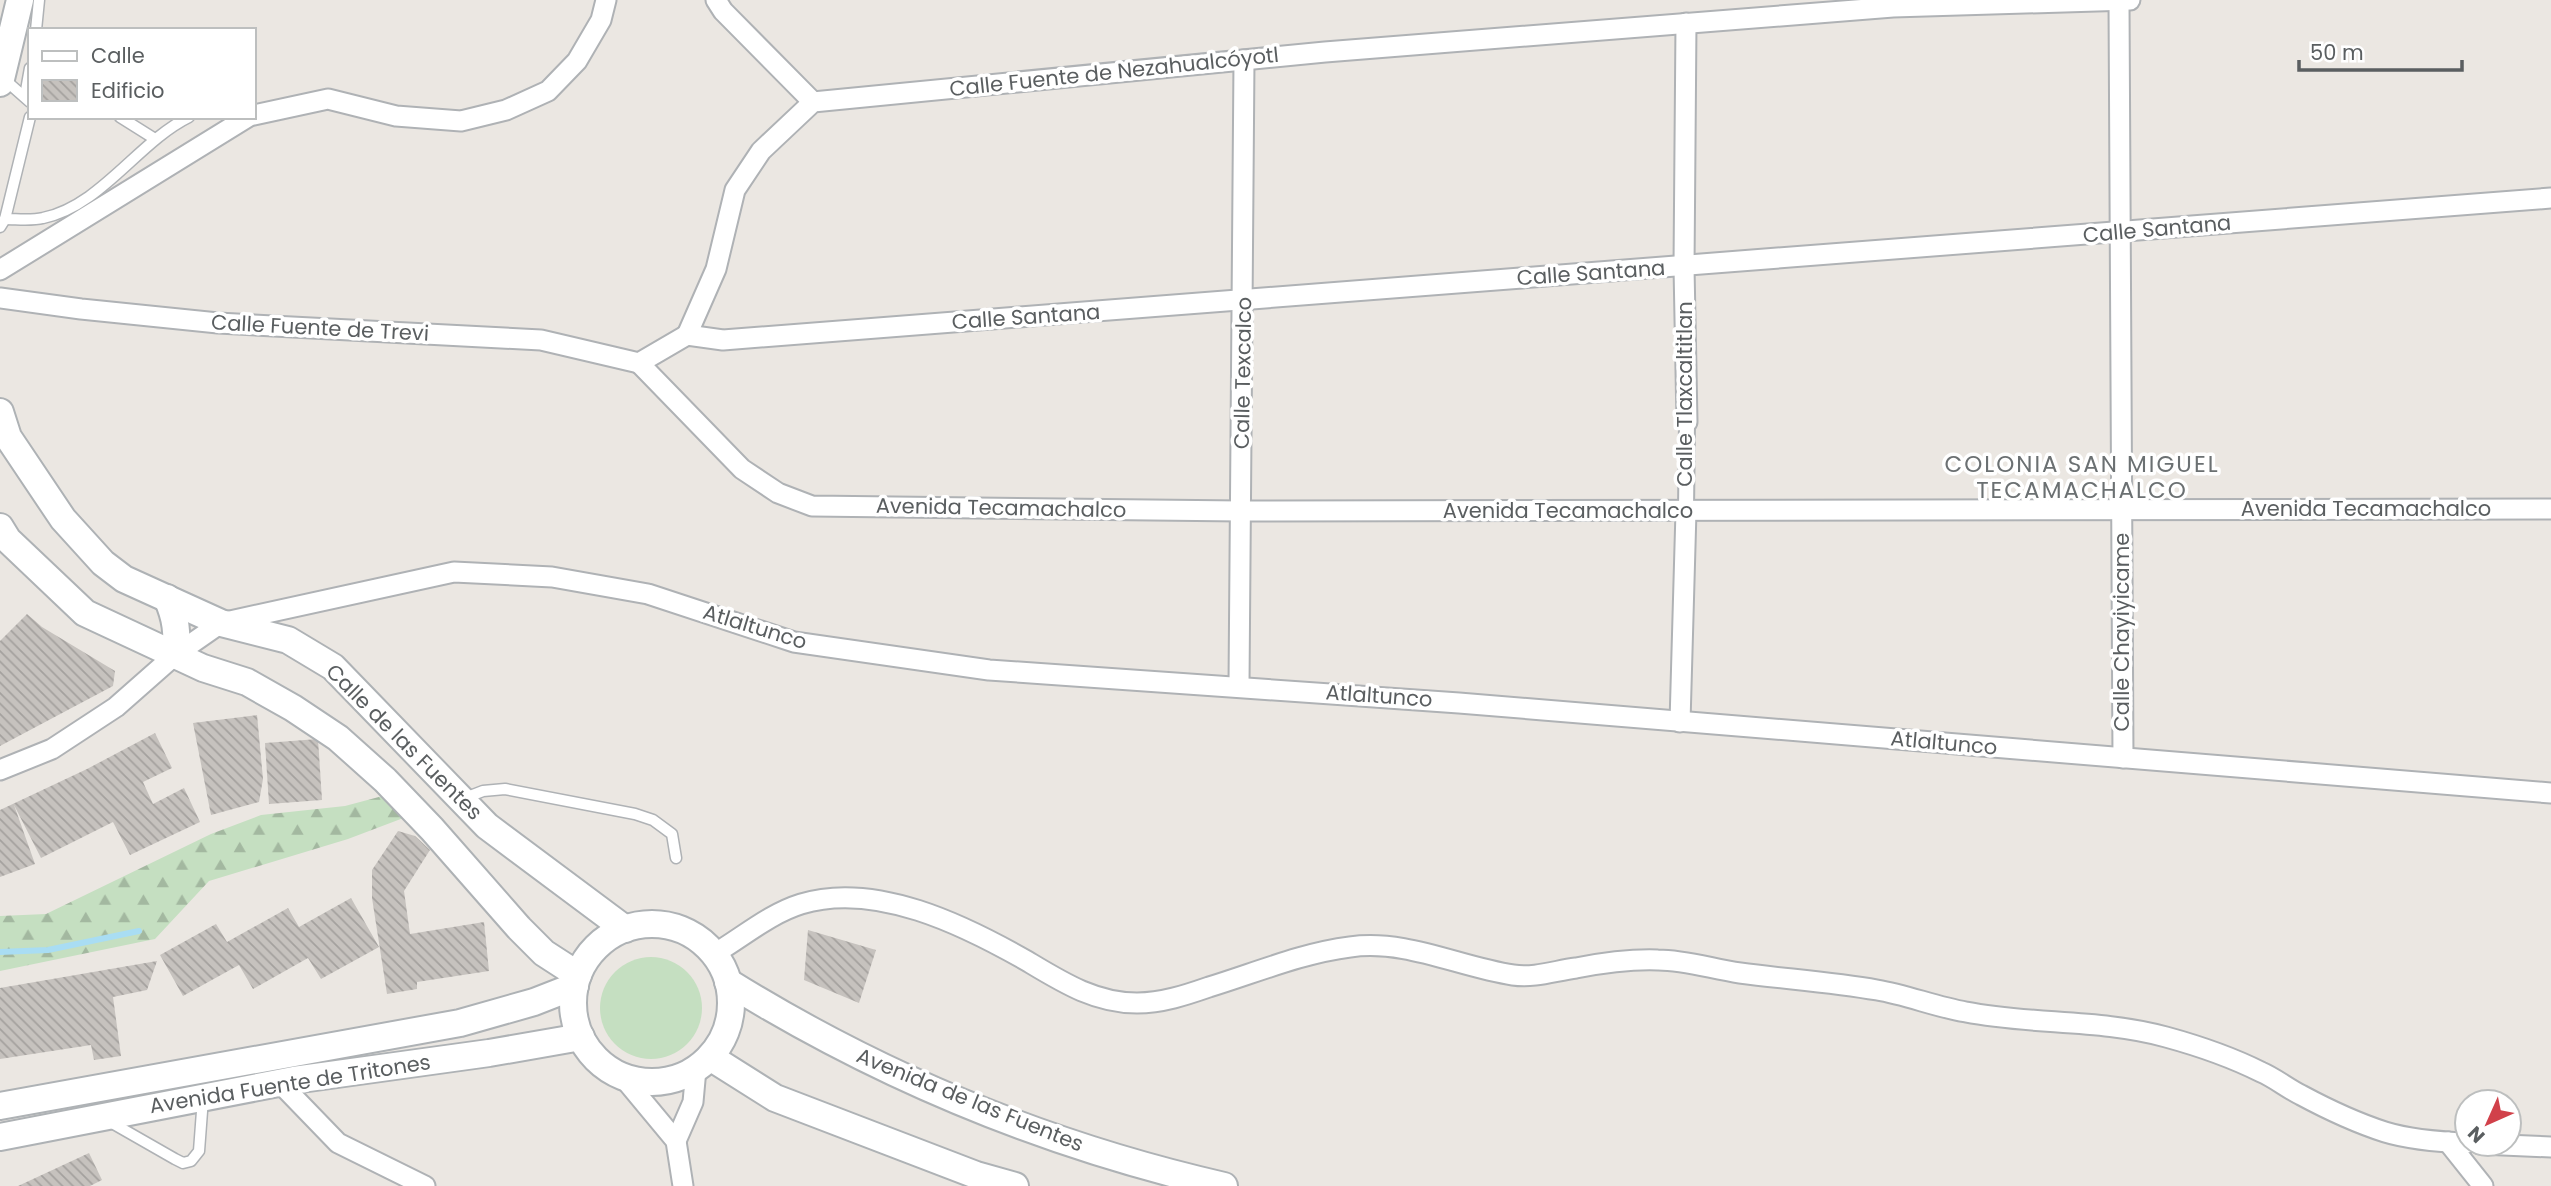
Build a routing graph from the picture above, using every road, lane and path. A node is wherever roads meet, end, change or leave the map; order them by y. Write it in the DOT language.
graph roads {
  1 [pos="20,0"];
  2 [pos="39,0"];
  3 [pos="606,0"];
  4 [pos="716,0"];
  5 [pos="2124,1"];
  6 [pos="1686,23"];
  7 [pos="36,28"];
  8 [pos="1244,60"];
  9 [pos="1,81"];
  10 [pos="27,99"];
  11 [pos="813,102"];
  12 [pos="256,114"];
  13 [pos="29,119"];
  14 [pos="123,119"];
  15 [pos="186,119"];
  16 [pos="240,119"];
  17 [pos="155,139"];
  18 [pos="2551,198"];
  19 [pos="2,223"];
  20 [pos="2119,232"];
  21 [pos="1684,267"];
  22 [pos="0,270"];
  23 [pos="0,298"];
  24 [pos="1244,301"];
  25 [pos="687,335"];
  26 [pos="639,363"];
  27 [pos="0,412"];
  28 [pos="1687,422"];
  29 [pos="2122,509"];
  30 [pos="2551,509"];
  31 [pos="1241,511"];
  32 [pos="1686,511"];
  33 [pos="0,527"];
  34 [pos="167,598"];
  35 [pos="221,623"];
  36 [pos="175,655"];
  37 [pos="1239,685"];
  38 [pos="1680,722"];
  39 [pos="2123,758"];
  40 [pos="0,770"];
  41 [pos="2551,793"];
  42 [pos="461,799"];
  43 [pos="676,858"];
  44 [pos="625,929"];
  45 [pos="714,954"];
  46 [pos="576,981"];
  47 [pos="729,982"];
  48 [pos="581,1037"];
  49 [pos="703,1063"];
  50 [pos="622,1076"];
  51 [pos="279,1082"];
  52 [pos="204,1097"];
  53 [pos="0,1106"];
  54 [pos="98,1118"];
  55 [pos="0,1137"];
  56 [pos="676,1141"];
  57 [pos="2453,1142"];
  58 [pos="2523,1146"];
  59 [pos="2551,1147"];
  60 [pos="2466,1158"];
  61 [pos="425,1186"];
  62 [pos="683,1186"];
  63 [pos="1015,1186"];
  64 [pos="1224,1186"];
  65 [pos="2483,1186"];
  1 -- 9 [label="main road"];
  2 -- 7 [label="lane"];
  3 -- 12 [label="street"];
  4 -- 11 [label="street"];
  5 -- 6 [label="street, Calle Fuente de Nezahualcóyotl"];
  5 -- 20 [label="street, Calle Chayiyicame"];
  6 -- 8 [label="street, Calle Fuente de Nezahualcóyotl"];
  6 -- 21 [label="street, Calle Tlaxcaltitlan"];
  8 -- 11 [label="street, Calle Fuente de Nezahualcóyotl"];
  8 -- 24 [label="street, Calle Texcalco"];
  9 -- 10 [label="lane"];
  11 -- 25 [label="street"];
  13 -- 19 [label="lane"];
  14 -- 17 [label="lane"];
  15 -- 17 [label="lane"];
  16 -- 22 [label="street"];
  17 -- 19 [label="lane"];
  18 -- 20 [label="street, Calle Santana"];
  20 -- 21 [label="street, Calle Santana"];
  20 -- 29 [label="street, Calle Chayiyicame"];
  21 -- 24 [label="street, Calle Santana"];
  21 -- 28 [label="street, Calle Tlaxcaltitlan"];
  23 -- 26 [label="street, Calle Fuente de Trevi"];
  24 -- 25 [label="street, Calle Santana"];
  24 -- 31 [label="street, Calle Texcalco"];
  25 -- 26 [label="street"];
  26 -- 31 [label="street, Avenida Tecamachalco"];
  27 -- 34 [label="main road, Calle de las Fuentes"];
  28 -- 32 [label="street, Calle Tlaxcaltitlan"];
  29 -- 30 [label="street, Avenida Tecamachalco"];
  29 -- 32 [label="street, Avenida Tecamachalco"];
  29 -- 39 [label="street, Calle Chayiyicame"];
  31 -- 32 [label="street, Avenida Tecamachalco"];
  31 -- 37 [label="street, Calle Texcalco"];
  32 -- 38 [label="street, Calle Tlaxcaltitlan"];
  33 -- 36 [label="main road, Calle de las Fuentes"];
  34 -- 35 [label="main road, Calle de las Fuentes"];
  34 -- 36 [label="main road"];
  35 -- 36 [label="street"];
  35 -- 37 [label="street, Atlaltunco"];
  35 -- 42 [label="main road, Calle de las Fuentes"];
  36 -- 40 [label="street"];
  36 -- 46 [label="main road, Calle de las Fuentes"];
  37 -- 38 [label="street, Atlaltunco"];
  38 -- 39 [label="street, Atlaltunco"];
  39 -- 41 [label="street, Atlaltunco"];
  42 -- 43 [label="lane"];
  42 -- 44 [label="main road, Calle de las Fuentes"];
  44 -- 45 [label="main road"];
  44 -- 46 [label="main road"];
  45 -- 47 [label="main road"];
  45 -- 57 [label="street"];
  46 -- 48 [label="main road"];
  46 -- 53 [label="main road, Avenida Fuente de Tritones"];
  47 -- 49 [label="main road"];
  47 -- 64 [label="main road, Avenida de las Fuentes"];
  48 -- 50 [label="main road"];
  48 -- 51 [label="main road, Avenida Fuente de Tritones"];
  49 -- 50 [label="main road"];
  49 -- 56 [label="street"];
  49 -- 63 [label="main road"];
  50 -- 56 [label="street"];
  51 -- 52 [label="main road, Avenida Fuente de Tritones"];
  51 -- 61 [label="street"];
  52 -- 54 [label="main road, Avenida Fuente de Tritones"];
  52 -- 54 [label="lane"];
  54 -- 55 [label="main road, Avenida Fuente de Tritones"];
  56 -- 62 [label="street"];
  58 -- 59 [label="street"];
  60 -- 65 [label="street"];
}
